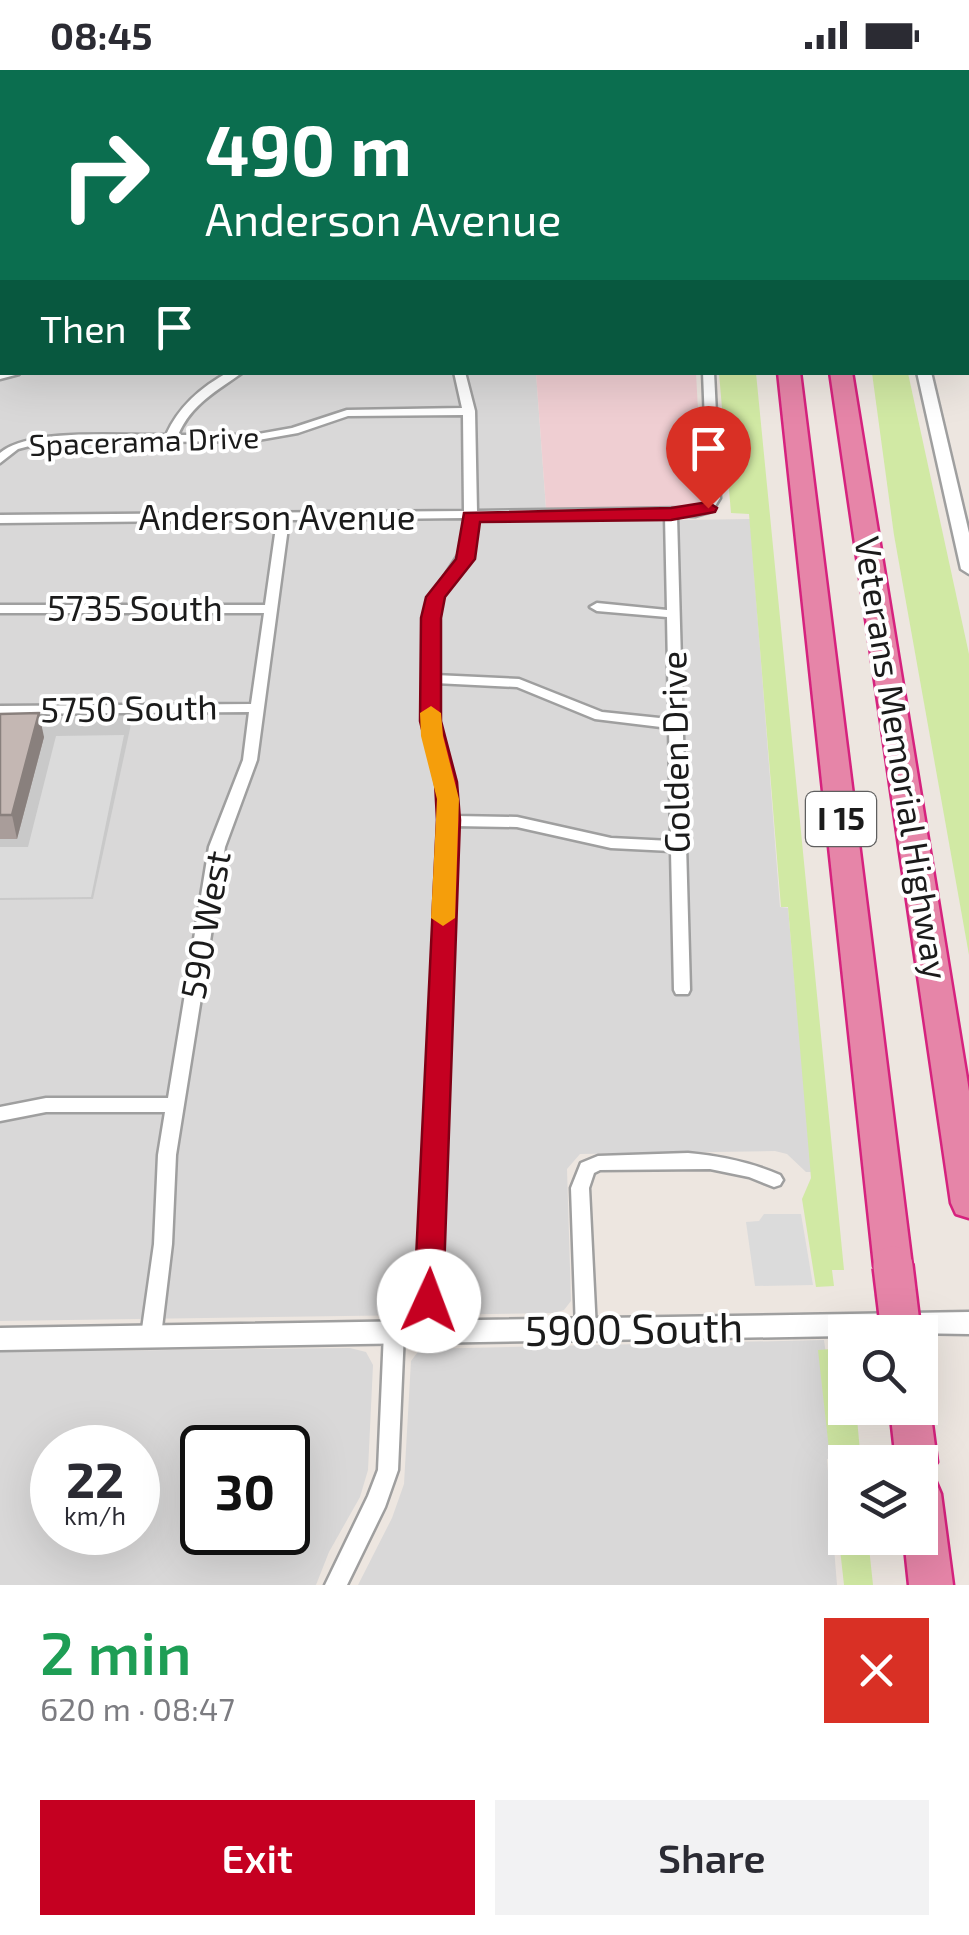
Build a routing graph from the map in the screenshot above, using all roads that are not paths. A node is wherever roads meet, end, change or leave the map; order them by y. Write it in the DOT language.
graph roads {
  1 [pos="233,375"];
  2 [pos="460,375"];
  3 [pos="708,375"];
  4 [pos="789,375"];
  5 [pos="842,375"];
  6 [pos="860,375"];
  7 [pos="925,375"];
  8 [pos="469,411"];
  9 [pos="849,418"];
  10 [pos="171,438"];
  11 [pos="0,459"];
  12 [pos="671,514"];
  13 [pos="471,517"];
  14 [pos="283,518"];
  15 [pos="0,519"];
  16 [pos="969,569"];
  17 [pos="597,607"];
  18 [pos="271,608"];
  19 [pos="0,609"];
  20 [pos="672,614"];
  21 [pos="431,679"];
  22 [pos="258,708"];
  23 [pos="0,710"];
  24 [pos="676,724"];
  25 [pos="448,820"];
  26 [pos="678,846"];
  27 [pos="682,990"];
  28 [pos="176,1105"];
  29 [pos="0,1114"];
  30 [pos="774,1180"];
  31 [pos="969,1204"];
  32 [pos="899,1315"];
  33 [pos="969,1323"];
  34 [pos="586,1330"];
  35 [pos="427,1331"];
  36 [pos="394,1332"];
  37 [pos="151,1336"];
  38 [pos="0,1339"];
  39 [pos="927,1555"];
  40 [pos="336,1585"];
  41 [pos="931,1585"];
  1 -- 10 [label="street"];
  2 -- 8 [label="street"];
  3 -- 12 [label="street, Anderson Avenue"];
  4 -- 32 [label="highway, Veterans Memorial Highway / I 15, bridge"];
  5 -- 9 [label="highway, Veterans Memorial Highway / I 15"];
  6 -- 9 [label="highway"];
  7 -- 16 [label="street"];
  8 -- 10 [label="street, Spacerama Drive"];
  8 -- 13 [label="street"];
  9 -- 31 [label="highway, Veterans Memorial Highway / I 15"];
  10 -- 11 [label="street, Spacerama Drive"];
  12 -- 13 [label="street, Anderson Avenue"];
  12 -- 20 [label="street, Golden Drive"];
  13 -- 14 [label="street, Anderson Avenue"];
  13 -- 21 [label="street"];
  14 -- 15 [label="street, Anderson Avenue"];
  14 -- 18 [label="street, 590 West"];
  17 -- 20 [label="street"];
  18 -- 19 [label="street, 5735 South"];
  18 -- 22 [label="street, 590 West"];
  20 -- 24 [label="street, Golden Drive"];
  21 -- 24 [label="street"];
  21 -- 25 [label="street"];
  22 -- 23 [label="street, 5750 South"];
  22 -- 28 [label="street, 590 West"];
  24 -- 26 [label="street, Golden Drive"];
  25 -- 26 [label="street"];
  25 -- 35 [label="street"];
  26 -- 27 [label="street, Golden Drive"];
  28 -- 29 [label="street"];
  28 -- 37 [label="street, 590 West"];
  30 -- 34 [label="street"];
  33 -- 34 [label="street, 5900 South"];
  34 -- 35 [label="street, 5900 South"];
  35 -- 36 [label="street, 5900 South"];
  36 -- 37 [label="street, 5900 South"];
  36 -- 40 [label="street"];
  37 -- 38 [label="street, 5900 South"];
  39 -- 41 [label="highway"];
}
